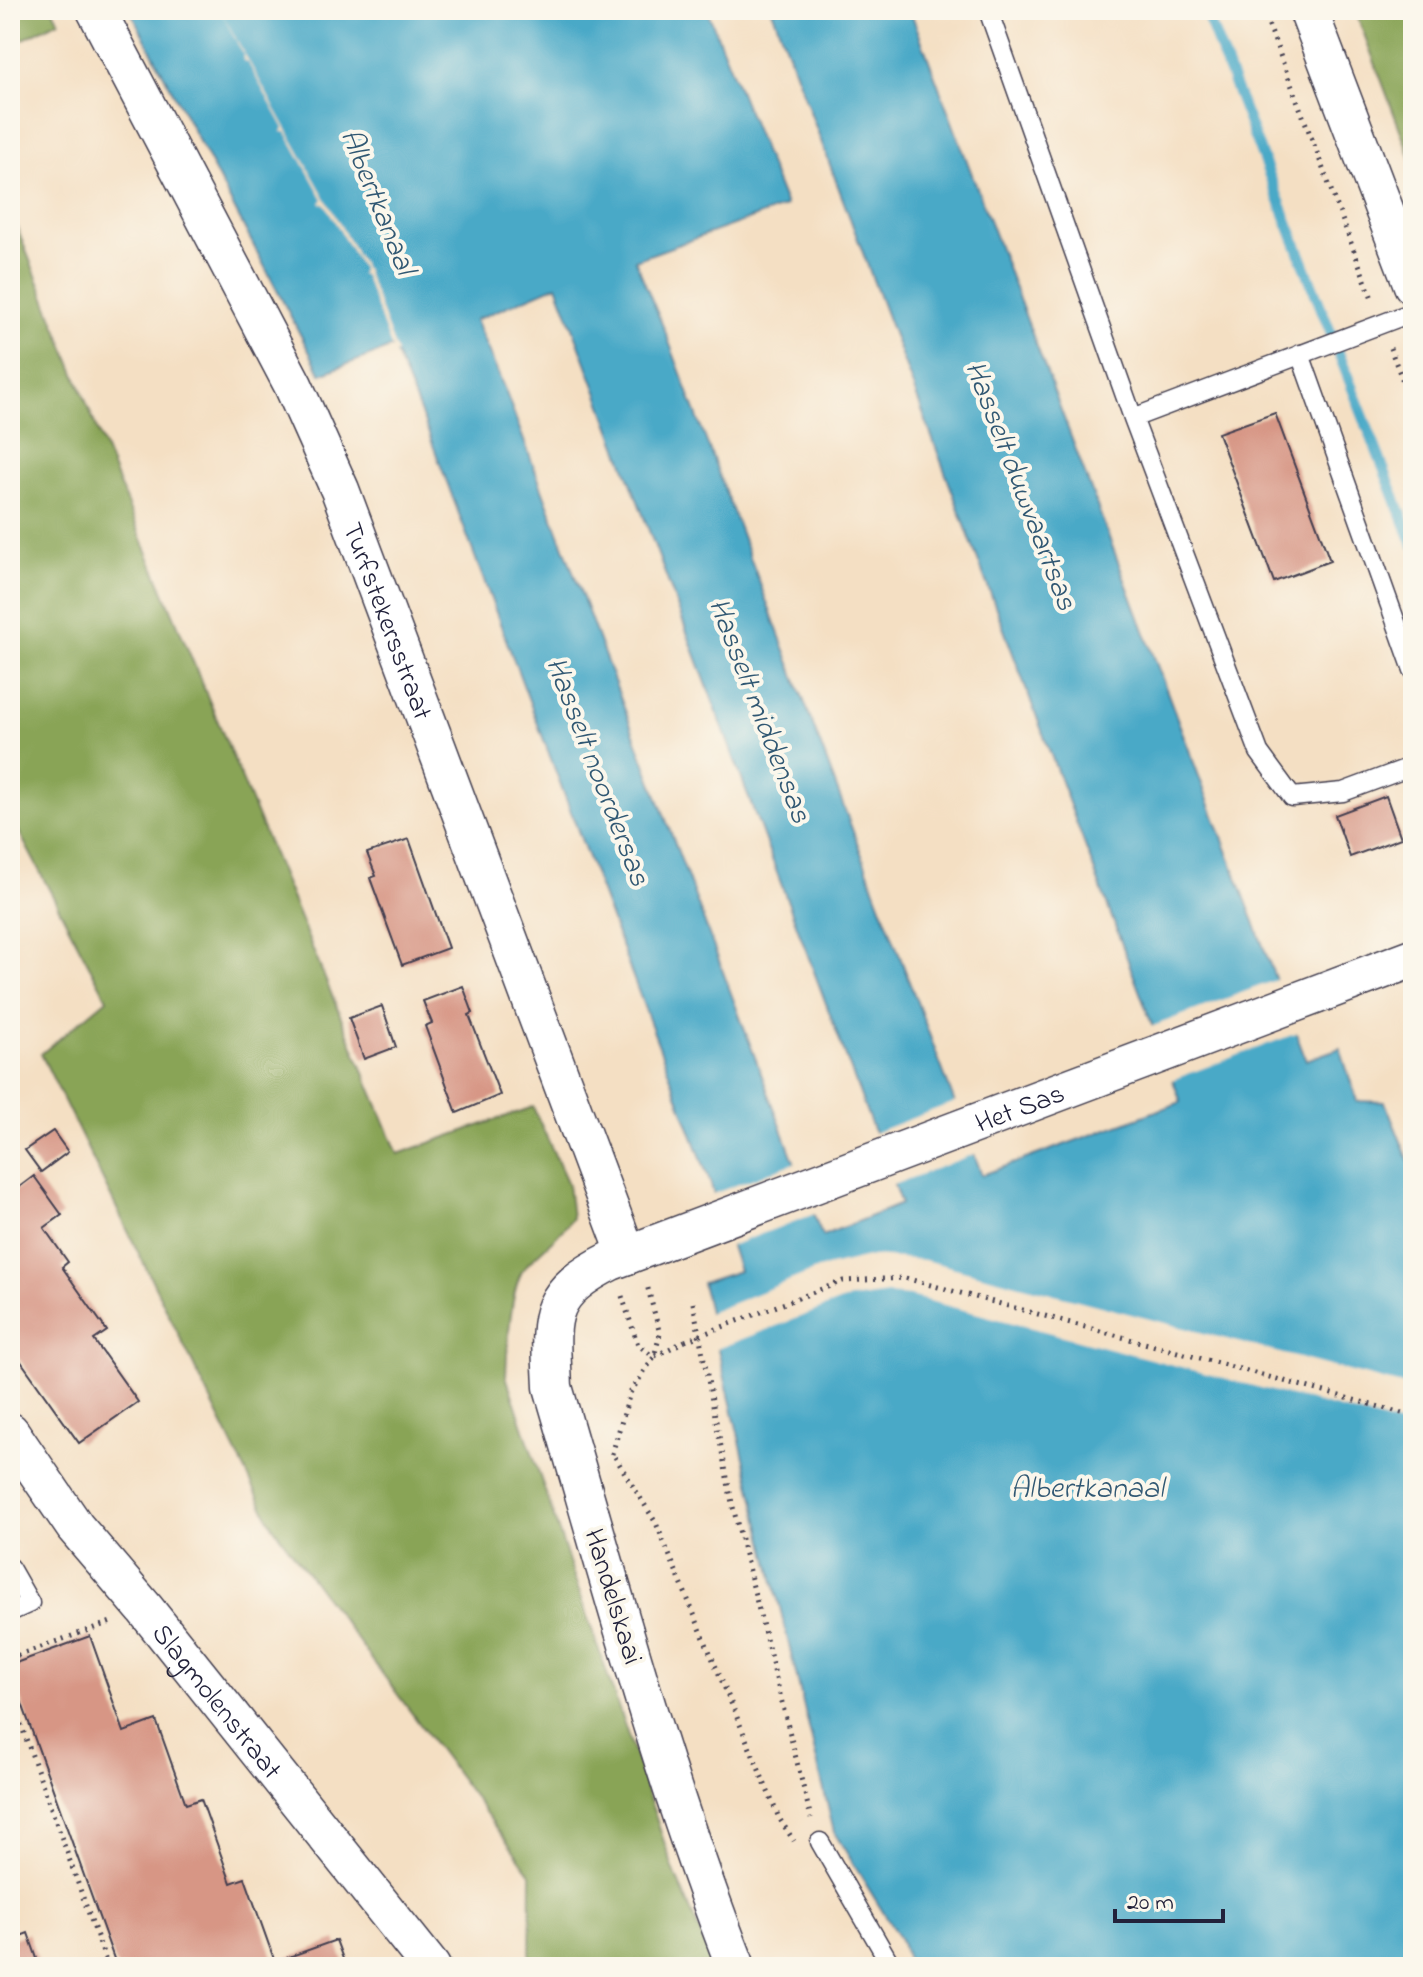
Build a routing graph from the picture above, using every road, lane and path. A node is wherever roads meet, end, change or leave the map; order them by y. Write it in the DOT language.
graph roads {
  1 [pos="96,10"];
  2 [pos="988,10"];
  3 [pos="1263,10"];
  4 [pos="1308,10"];
  5 [pos="1413,285"];
  6 [pos="1413,312"];
  7 [pos="1381,324"];
  8 [pos="1300,354"];
  9 [pos="1413,407"];
  10 [pos="1133,418"];
  11 [pos="1413,670"];
  12 [pos="1413,766"];
  13 [pos="1413,958"];
  14 [pos="627,1255"];
  15 [pos="693,1303"];
  16 [pos="1413,1416"];
  17 [pos="10,1432"];
  18 [pos="10,1568"];
  19 [pos="145,1609"];
  20 [pos="10,1612"];
  21 [pos="10,1658"];
  22 [pos="10,1694"];
  23 [pos="820,1842"];
  24 [pos="833,1864"];
  25 [pos="108,1967"];
  26 [pos="431,1967"];
  27 [pos="736,1967"];
  28 [pos="892,1967"];
  1 -- 14 [label="street, Turfstekersstraat"];
  2 -- 10 [label="lane"];
  3 -- 7 [label="path"];
  4 -- 5 [label="street"];
  6 -- 7 [label="lane"];
  7 -- 8 [label="lane"];
  7 -- 9 [label="path"];
  8 -- 10 [label="lane"];
  8 -- 11 [label="lane"];
  10 -- 12 [label="lane"];
  13 -- 14 [label="street, Het Sas"];
  14 -- 27 [label="street, Handelskaai"];
  15 -- 23 [label="path"];
  16 -- 24 [label="path, bridge"];
  17 -- 19 [label="street, Slagmolenstraat"];
  18 -- 20 [label="lane"];
  19 -- 21 [label="path"];
  19 -- 26 [label="street, Slagmolenstraat"];
  22 -- 25 [label="path"];
  23 -- 24 [label="lane"];
  24 -- 28 [label="lane"];
}
